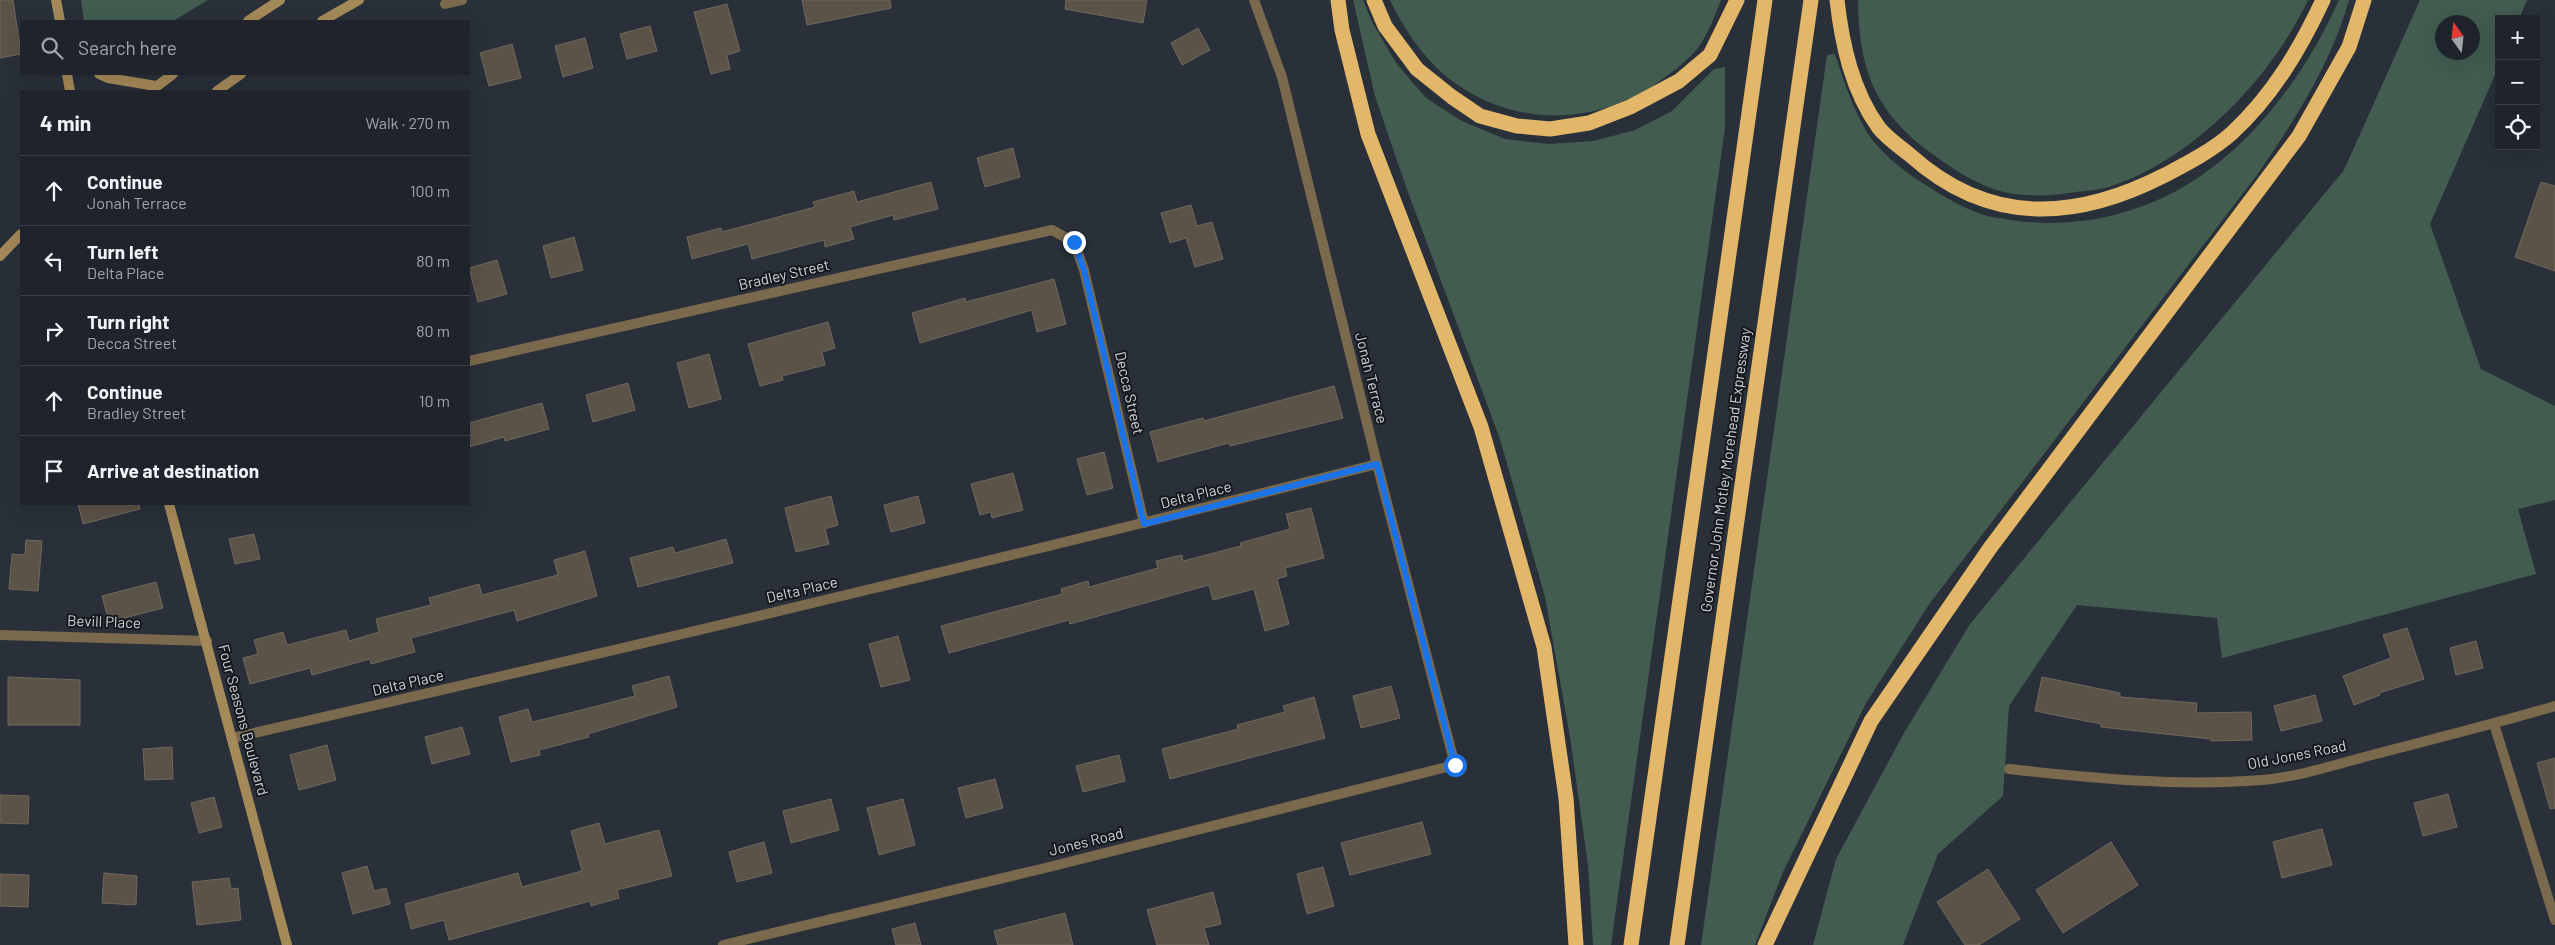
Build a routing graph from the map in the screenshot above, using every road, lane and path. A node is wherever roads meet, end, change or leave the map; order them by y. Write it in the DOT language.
graph roads {
  1 [pos="56,0"];
  2 [pos="280,0"];
  3 [pos="359,0"];
  4 [pos="462,0"];
  5 [pos="1254,0"];
  6 [pos="1338,0"];
  7 [pos="1374,0"];
  8 [pos="1737,0"];
  9 [pos="1765,0"];
  10 [pos="1811,0"];
  11 [pos="1837,0"];
  12 [pos="2323,0"];
  13 [pos="2364,0"];
  14 [pos="445,4"];
  15 [pos="60,20"];
  16 [pos="250,20"];
  17 [pos="324,20"];
  18 [pos="67,75"];
  19 [pos="101,75"];
  20 [pos="172,75"];
  21 [pos="240,75"];
  22 [pos="153,89"];
  23 [pos="70,90"];
  24 [pos="218,90"];
  25 [pos="20,235"];
  26 [pos="0,256"];
  27 [pos="1084,270"];
  28 [pos="470,361"];
  29 [pos="1377,464"];
  30 [pos="169,505"];
  31 [pos="1144,524"];
  32 [pos="0,634"];
  33 [pos="207,641"];
  34 [pos="2555,706"];
  35 [pos="2494,724"];
  36 [pos="232,738"];
  37 [pos="1455,765"];
  38 [pos="2008,769"];
  39 [pos="2555,920"];
  40 [pos="287,945"];
  41 [pos="723,945"];
  42 [pos="1576,945"];
  43 [pos="1631,945"];
  44 [pos="1677,945"];
  45 [pos="1765,945"];
  1 -- 15 [label="street"];
  2 -- 16 [label="street"];
  3 -- 17 [label="street"];
  4 -- 14 [label="street"];
  5 -- 29 [label="street, Jonah Terrace"];
  6 -- 42 [label="highway"];
  7 -- 8 [label="highway"];
  9 -- 43 [label="highway, Governor John Motley Morehead Expressway"];
  10 -- 44 [label="highway, Governor John Motley Morehead Expressway"];
  11 -- 12 [label="highway"];
  13 -- 45 [label="highway"];
  18 -- 23 [label="street"];
  19 -- 22 [label="street"];
  20 -- 22 [label="street"];
  21 -- 24 [label="street"];
  25 -- 26 [label="street"];
  27 -- 28 [label="street, Bradley Street"];
  27 -- 31 [label="street, Decca Street"];
  29 -- 31 [label="street, Delta Place"];
  29 -- 37 [label="street, Jonah Terrace"];
  30 -- 33 [label="street, Four Seasons Boulevard"];
  31 -- 36 [label="street, Delta Place"];
  32 -- 33 [label="street, Bevill Place"];
  33 -- 36 [label="street, Four Seasons Boulevard"];
  34 -- 35 [label="street, Old Jones Road"];
  35 -- 38 [label="street, Old Jones Road"];
  35 -- 39 [label="street"];
  36 -- 40 [label="street, Four Seasons Boulevard"];
  37 -- 41 [label="street, Jones Road"];
}
